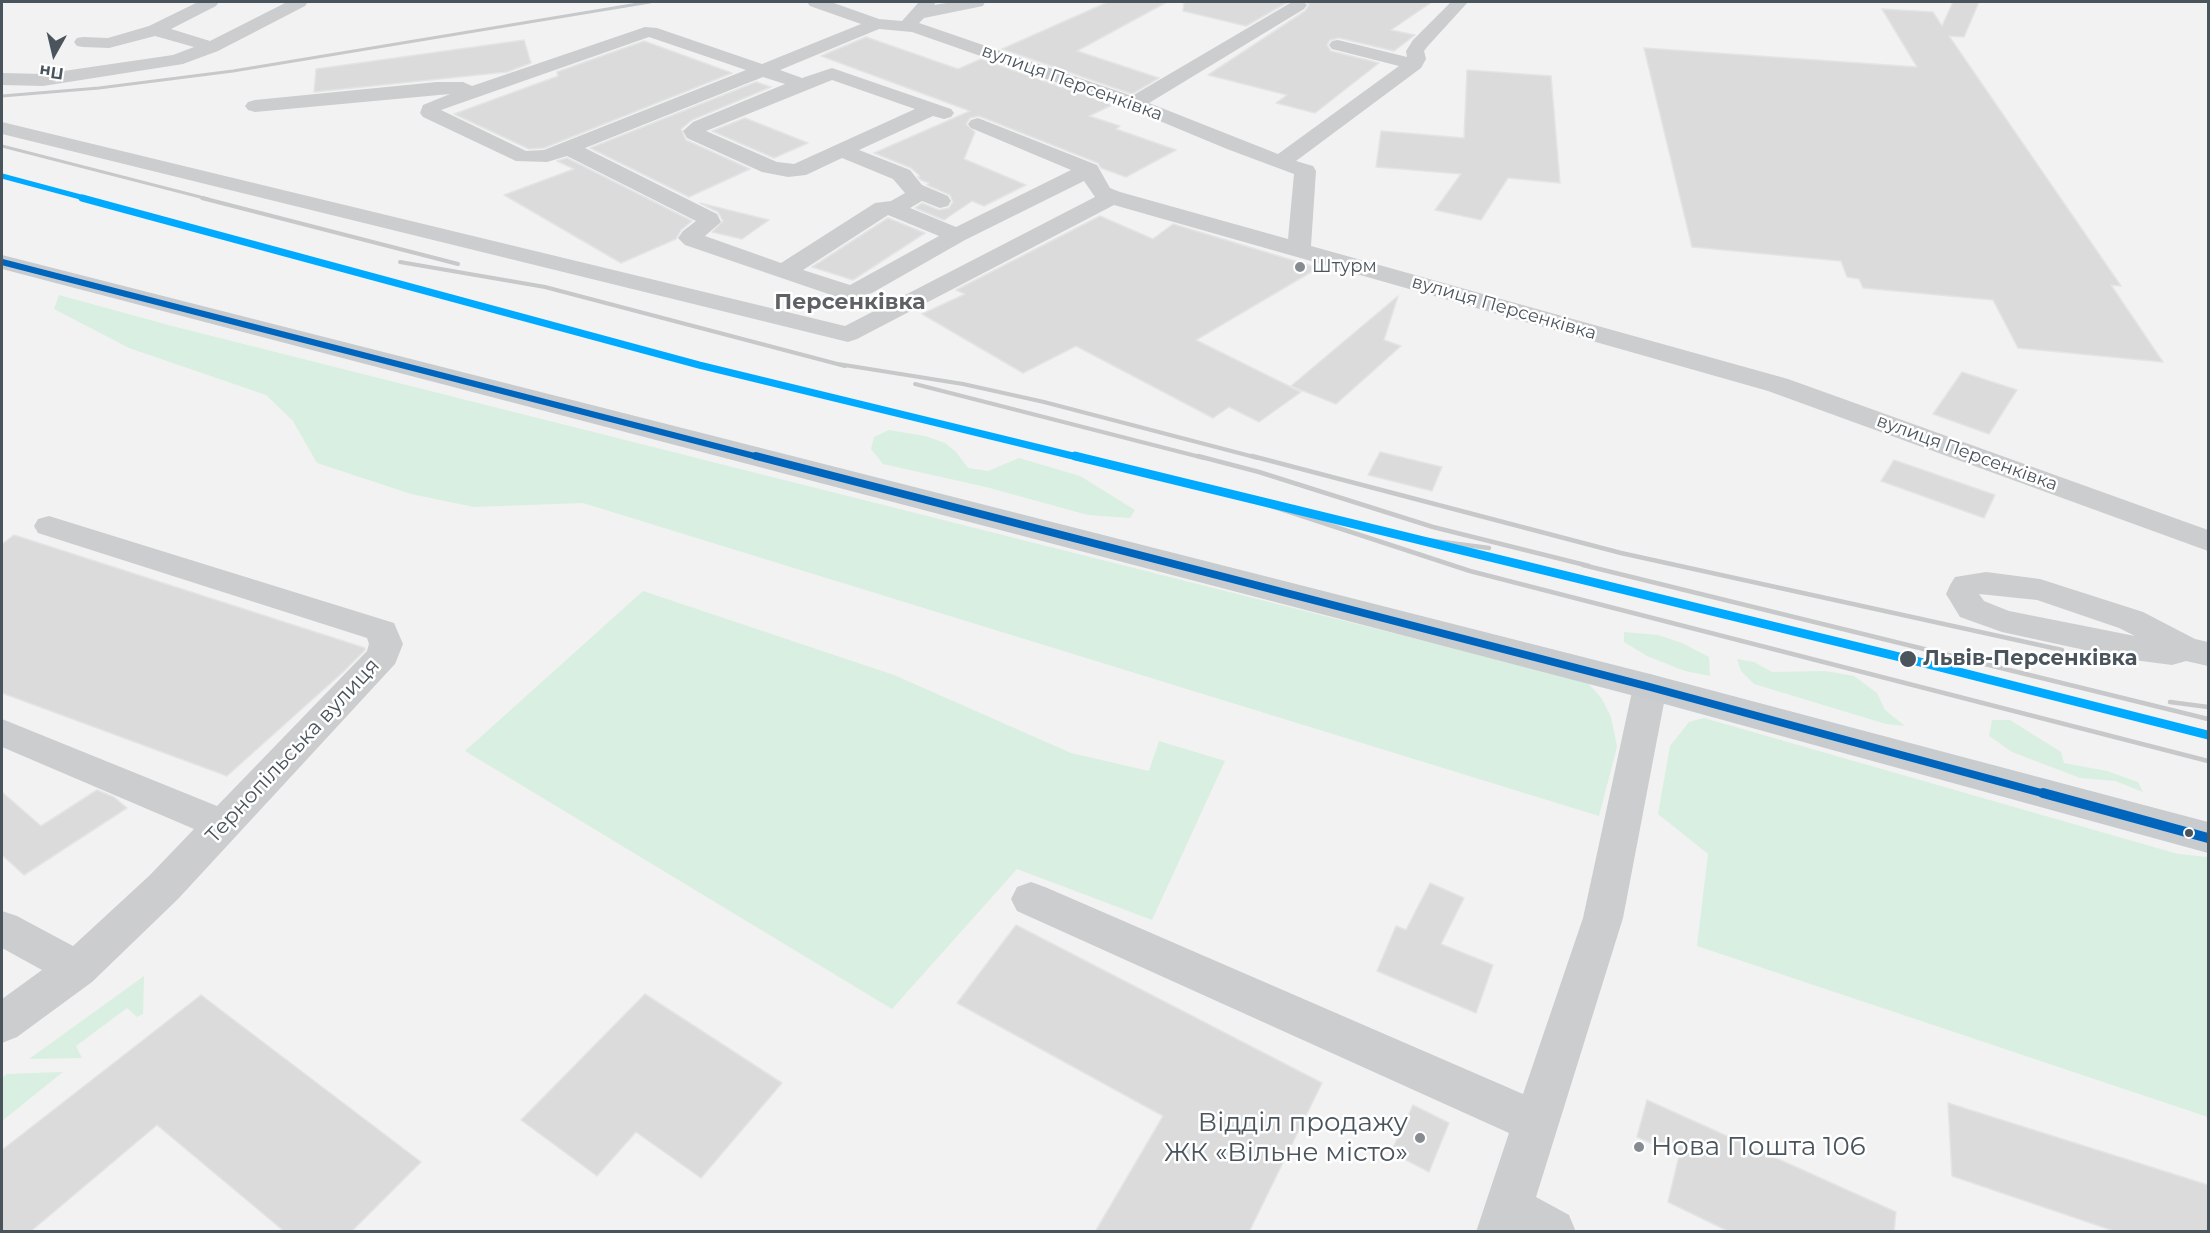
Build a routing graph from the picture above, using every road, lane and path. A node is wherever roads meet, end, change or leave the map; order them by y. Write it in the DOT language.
graph roads {
  1 [pos="210,2"];
  2 [pos="299,2"];
  3 [pos="816,2"];
  4 [pos="977,2"];
  5 [pos="1460,2"];
  6 [pos="1298,5"];
  7 [pos="919,14"];
  8 [pos="877,24"];
  9 [pos="155,30"];
  10 [pos="83,42"];
  11 [pos="1338,45"];
  12 [pos="212,47"];
  13 [pos="1414,64"];
  14 [pos="762,70"];
  15 [pos="2,79"];
  16 [pos="802,84"];
  17 [pos="472,93"];
  18 [pos="1133,103"];
  19 [pos="255,106"];
  20 [pos="932,109"];
  21 [pos="2,128"];
  22 [pos="568,148"];
  23 [pos="842,150"];
  24 [pos="1281,162"];
  25 [pos="1089,170"];
  26 [pos="1112,197"];
  27 [pos="896,207"];
  28 [pos="957,235"];
  29 [pos="1299,250"];
  30 [pos="2,262"];
  31 [pos="783,272"];
  32 [pos="48,526"];
  33 [pos="2208,541"];
  34 [pos="2197,652"];
  35 [pos="1650,687"];
  36 [pos="2,732"];
  37 [pos="224,825"];
  38 [pos="2208,838"];
  39 [pos="1030,898"];
  40 [pos="2,928"];
  41 [pos="77,969"];
  42 [pos="2,1023"];
  43 [pos="1537,1123"];
  44 [pos="1504,1220"];
  45 [pos="1552,1232"];
  1 -- 9 [label="street"];
  2 -- 12 [label="street"];
  3 -- 8 [label="street"];
  4 -- 7 [label="street"];
  5 -- 13 [label="street"];
  6 -- 18 [label="street"];
  7 -- 8 [label="street"];
  7 -- 18 [label="street, вулиця Персенківка"];
  8 -- 14 [label="street"];
  9 -- 10 [label="street"];
  9 -- 12 [label="street"];
  11 -- 13 [label="street"];
  12 -- 15 [label="street"];
  13 -- 24 [label="street"];
  14 -- 16 [label="street"];
  14 -- 17 [label="street"];
  14 -- 22 [label="street"];
  16 -- 20 [label="street"];
  16 -- 23 [label="street"];
  17 -- 19 [label="street"];
  17 -- 22 [label="street"];
  18 -- 24 [label="street, вулиця Персенківка"];
  20 -- 23 [label="street"];
  20 -- 25 [label="street"];
  21 -- 26 [label="street"];
  22 -- 31 [label="street"];
  23 -- 27 [label="street"];
  24 -- 29 [label="street, вулиця Персенківка"];
  25 -- 26 [label="street"];
  25 -- 28 [label="street"];
  26 -- 29 [label="street"];
  27 -- 28 [label="street"];
  27 -- 31 [label="street"];
  28 -- 31 [label="street"];
  29 -- 33 [label="street, вулиця Персенківка"];
  30 -- 35 [label="main road"];
  32 -- 37 [label="street, Тернопільська вулиця"];
  34 -- 34 [label="street"];
  35 -- 38 [label="main road"];
  35 -- 43 [label="street"];
  36 -- 37 [label="street"];
  37 -- 41 [label="street, Тернопільська вулиця"];
  39 -- 43 [label="street"];
  40 -- 41 [label="street"];
  41 -- 42 [label="street, Тернопільська вулиця"];
  43 -- 44 [label="street"];
  44 -- 45 [label="street"];
}
